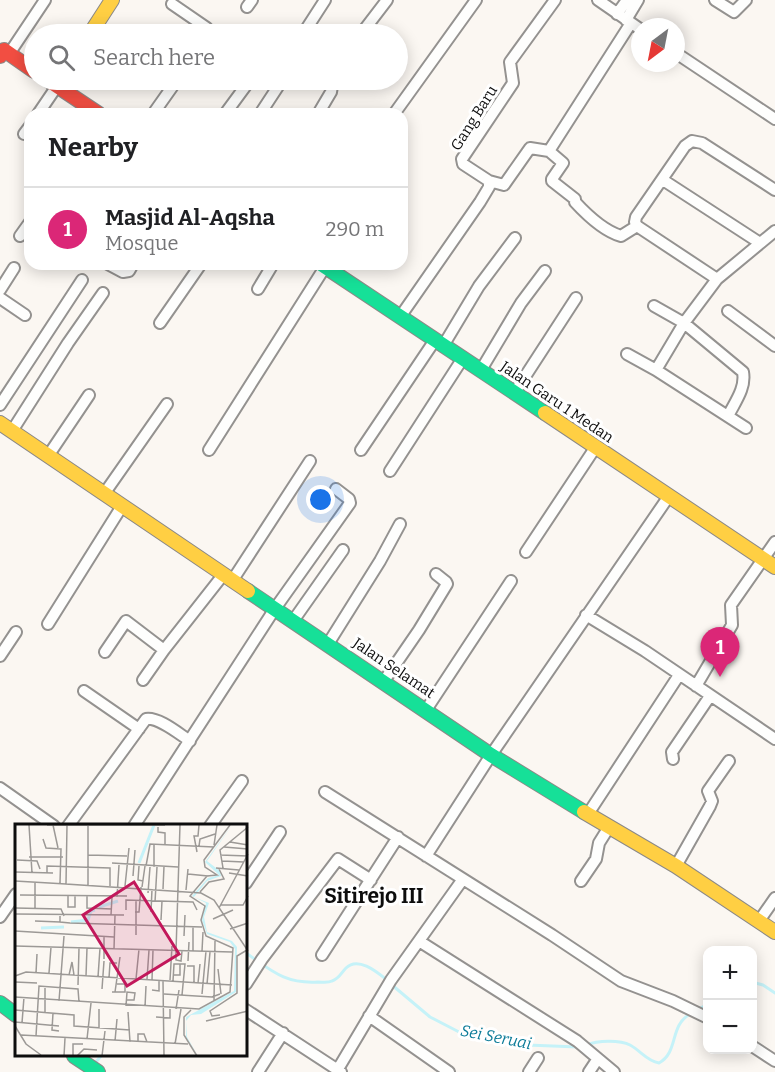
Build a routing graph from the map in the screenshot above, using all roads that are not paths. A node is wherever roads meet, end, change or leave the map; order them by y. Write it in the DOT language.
graph roads {
  1 [pos="45,0"];
  2 [pos="112,0"];
  3 [pos="325,0"];
  4 [pos="387,0"];
  5 [pos="476,0"];
  6 [pos="555,0"];
  7 [pos="598,0"];
  8 [pos="627,0"];
  9 [pos="638,0"];
  10 [pos="715,0"];
  11 [pos="746,0"];
  12 [pos="172,4"];
  13 [pos="628,21"];
  14 [pos="26,24"];
  15 [pos="96,24"];
  16 [pos="201,24"];
  17 [pos="310,24"];
  18 [pos="369,24"];
  19 [pos="24,26"];
  20 [pos="3,52"];
  21 [pos="685,59"];
  22 [pos="24,65"];
  23 [pos="51,90"];
  24 [pos="66,90"];
  25 [pos="170,90"];
  26 [pos="243,90"];
  27 [pos="276,90"];
  28 [pos="331,90"];
  29 [pos="41,108"];
  30 [pos="91,108"];
  31 [pos="157,108"];
  32 [pos="229,108"];
  33 [pos="264,108"];
  34 [pos="322,108"];
  35 [pos="399,108"];
  36 [pos="775,119"];
  37 [pos="549,151"];
  38 [pos="663,180"];
  39 [pos="489,181"];
  40 [pos="775,190"];
  41 [pos="637,226"];
  42 [pos="24,230"];
  43 [pos="775,231"];
  44 [pos="20,236"];
  45 [pos="515,238"];
  46 [pos="760,243"];
  47 [pos="14,268"];
  48 [pos="197,270"];
  49 [pos="269,270"];
  50 [pos="321,270"];
  51 [pos="329,270"];
  52 [pos="545,271"];
  53 [pos="717,279"];
  54 [pos="82,280"];
  55 [pos="258,289"];
  56 [pos="0,290"];
  57 [pos="103,293"];
  58 [pos="0,298"];
  59 [pos="576,298"];
  60 [pos="654,306"];
  61 [pos="728,311"];
  62 [pos="25,315"];
  63 [pos="400,317"];
  64 [pos="160,323"];
  65 [pos="684,323"];
  66 [pos="439,343"];
  67 [pos="775,345"];
  68 [pos="627,354"];
  69 [pos="463,358"];
  70 [pos="481,370"];
  71 [pos="656,370"];
  72 [pos="514,392"];
  73 [pos="89,395"];
  74 [pos="167,404"];
  75 [pos="0,405"];
  76 [pos="728,416"];
  77 [pos="0,423"];
  78 [pos="746,428"];
  79 [pos="12,431"];
  80 [pos="596,448"];
  81 [pos="209,450"];
  82 [pos="361,450"];
  83 [pos="48,456"];
  84 [pos="310,461"];
  85 [pos="390,471"];
  86 [pos="336,489"];
  87 [pos="104,494"];
  88 [pos="669,496"];
  89 [pos="122,506"];
  90 [pos="400,524"];
  91 [pos="775,542"];
  92 [pos="343,550"];
  93 [pos="526,552"];
  94 [pos="763,558"];
  95 [pos="775,567"];
  96 [pos="436,574"];
  97 [pos="227,578"];
  98 [pos="511,581"];
  99 [pos="274,610"];
  100 [pos="586,615"];
  101 [pos="293,621"];
  102 [pos="48,624"];
  103 [pos="15,632"];
  104 [pos="328,644"];
  105 [pos="164,650"];
  106 [pos="105,652"];
  107 [pos="0,656"];
  108 [pos="679,675"];
  109 [pos="143,680"];
  110 [pos="384,681"];
  111 [pos="696,686"];
  112 [pos="84,691"];
  113 [pos="710,696"];
  114 [pos="426,710"];
  115 [pos="139,729"];
  116 [pos="775,739"];
  117 [pos="190,741"];
  118 [pos="491,755"];
  119 [pos="673,759"];
  120 [pos="729,761"];
  121 [pos="242,781"];
  122 [pos="0,788"];
  123 [pos="325,792"];
  124 [pos="588,814"];
  125 [pos="51,824"];
  126 [pos="69,824"];
  127 [pos="136,824"];
  128 [pos="211,824"];
  129 [pos="609,827"];
  130 [pos="279,832"];
  131 [pos="398,837"];
  132 [pos="426,856"];
  133 [pos="676,866"];
  134 [pos="463,879"];
  135 [pos="248,880"];
  136 [pos="371,880"];
  137 [pos="581,881"];
  138 [pos="15,895"];
  139 [pos="775,898"];
  140 [pos="0,916"];
  141 [pos="759,921"];
  142 [pos="775,932"];
  143 [pos="419,941"];
  144 [pos="322,955"];
  145 [pos="248,981"];
  146 [pos="0,1003"];
  147 [pos="248,1011"];
  148 [pos="15,1014"];
  149 [pos="700,1014"];
  150 [pos="369,1016"];
  151 [pos="283,1033"];
  152 [pos="757,1049"];
  153 [pos="538,1058"];
  154 [pos="597,1059"];
  155 [pos="775,1061"];
  156 [pos="340,1070"];
  157 [pos="258,1072"];
  158 [pos="449,1072"];
  159 [pos="529,1072"];
  160 [pos="589,1072"];
  161 [pos="614,1072"];
  1 -- 14 [label="street"];
  2 -- 15 [label="street"];
  3 -- 17 [label="street"];
  4 -- 18 [label="street"];
  5 -- 35 [label="street"];
  6 -- 39 [label="street, Gang Baru"];
  7 -- 13 [label="street"];
  8 -- 13 [label="street"];
  9 -- 13 [label="street"];
  10 -- 11 [label="street"];
  12 -- 16 [label="street"];
  13 -- 37 [label="street"];
  19 -- 20 [label="street"];
  20 -- 22 [label="street"];
  21 -- 36 [label="street"];
  23 -- 29 [label="street"];
  24 -- 30 [label="street"];
  25 -- 31 [label="street"];
  26 -- 32 [label="street"];
  27 -- 33 [label="street"];
  28 -- 34 [label="street"];
  37 -- 39 [label="street"];
  37 -- 41 [label="street"];
  38 -- 40 [label="street"];
  38 -- 41 [label="street"];
  38 -- 46 [label="street"];
  39 -- 63 [label="street"];
  41 -- 53 [label="street"];
  42 -- 44 [label="street"];
  43 -- 46 [label="street"];
  45 -- 66 [label="street"];
  46 -- 53 [label="street"];
  47 -- 56 [label="street"];
  48 -- 64 [label="street"];
  49 -- 55 [label="street"];
  50 -- 81 [label="street"];
  51 -- 63 [label="street, Jalan Garu 1 Medan"];
  52 -- 70 [label="street"];
  53 -- 65 [label="street"];
  54 -- 75 [label="street"];
  57 -- 79 [label="street"];
  58 -- 62 [label="street"];
  59 -- 72 [label="street"];
  60 -- 65 [label="street"];
  61 -- 67 [label="street"];
  63 -- 66 [label="street, Jalan Garu 1 Medan"];
  65 -- 71 [label="street"];
  65 -- 76 [label="street"];
  66 -- 69 [label="street, Jalan Garu 1 Medan"];
  66 -- 82 [label="street"];
  68 -- 71 [label="street"];
  69 -- 70 [label="street, Jalan Garu 1 Medan"];
  69 -- 85 [label="street"];
  70 -- 72 [label="street, Jalan Garu 1 Medan"];
  71 -- 76 [label="street"];
  72 -- 80 [label="street, Jalan Garu 1 Medan"];
  73 -- 83 [label="street"];
  74 -- 87 [label="street"];
  76 -- 78 [label="street"];
  77 -- 79 [label="street, Jalan Selamat"];
  79 -- 83 [label="street, Jalan Selamat"];
  80 -- 88 [label="street, Jalan Garu 1 Medan"];
  80 -- 93 [label="street"];
  83 -- 87 [label="street, Jalan Selamat"];
  84 -- 97 [label="street"];
  86 -- 99 [label="street"];
  87 -- 89 [label="street, Jalan Selamat"];
  88 -- 94 [label="street, Jalan Garu 1 Medan"];
  88 -- 100 [label="street"];
  89 -- 97 [label="street, Jalan Selamat"];
  89 -- 102 [label="street"];
  90 -- 104 [label="street"];
  91 -- 94 [label="street"];
  92 -- 101 [label="street"];
  94 -- 95 [label="street, Jalan Garu 1 Medan"];
  94 -- 111 [label="street"];
  96 -- 110 [label="street"];
  97 -- 99 [label="street, Jalan Selamat"];
  97 -- 105 [label="street"];
  98 -- 114 [label="street"];
  99 -- 101 [label="street, Jalan Selamat"];
  99 -- 117 [label="street"];
  100 -- 108 [label="street"];
  100 -- 118 [label="street"];
  101 -- 104 [label="street, Jalan Selamat"];
  103 -- 107 [label="street"];
  104 -- 110 [label="street, Jalan Selamat"];
  105 -- 106 [label="street"];
  105 -- 109 [label="street"];
  108 -- 111 [label="street"];
  108 -- 124 [label="street"];
  110 -- 114 [label="street, Jalan Selamat"];
  111 -- 113 [label="street"];
  112 -- 115 [label="street"];
  113 -- 116 [label="street"];
  113 -- 119 [label="street"];
  114 -- 118 [label="street, Jalan Selamat"];
  115 -- 117 [label="street"];
  115 -- 126 [label="street"];
  117 -- 127 [label="street"];
  118 -- 124 [label="street, Jalan Selamat"];
  118 -- 132 [label="street"];
  120 -- 133 [label="street"];
  121 -- 128 [label="street"];
  122 -- 125 [label="street"];
  123 -- 131 [label="street"];
  124 -- 129 [label="street, Jalan Selamat"];
  129 -- 133 [label="street, Jalan Selamat"];
  129 -- 137 [label="street"];
  130 -- 135 [label="street"];
  131 -- 132 [label="street"];
  131 -- 136 [label="street"];
  132 -- 134 [label="street"];
  133 -- 141 [label="street, Jalan Selamat"];
  134 -- 143 [label="street"];
  134 -- 149 [label="street"];
  136 -- 144 [label="street"];
  136 -- 145 [label="street"];
  138 -- 140 [label="street"];
  139 -- 141 [label="street"];
  141 -- 142 [label="street, Jalan Selamat"];
  143 -- 150 [label="street"];
  143 -- 154 [label="street"];
  146 -- 148 [label="street"];
  147 -- 151 [label="street"];
  150 -- 156 [label="street"];
  150 -- 158 [label="street"];
  151 -- 156 [label="street"];
  151 -- 157 [label="street"];
  152 -- 155 [label="street"];
  153 -- 159 [label="street"];
  154 -- 160 [label="street"];
  154 -- 161 [label="street"];
}
